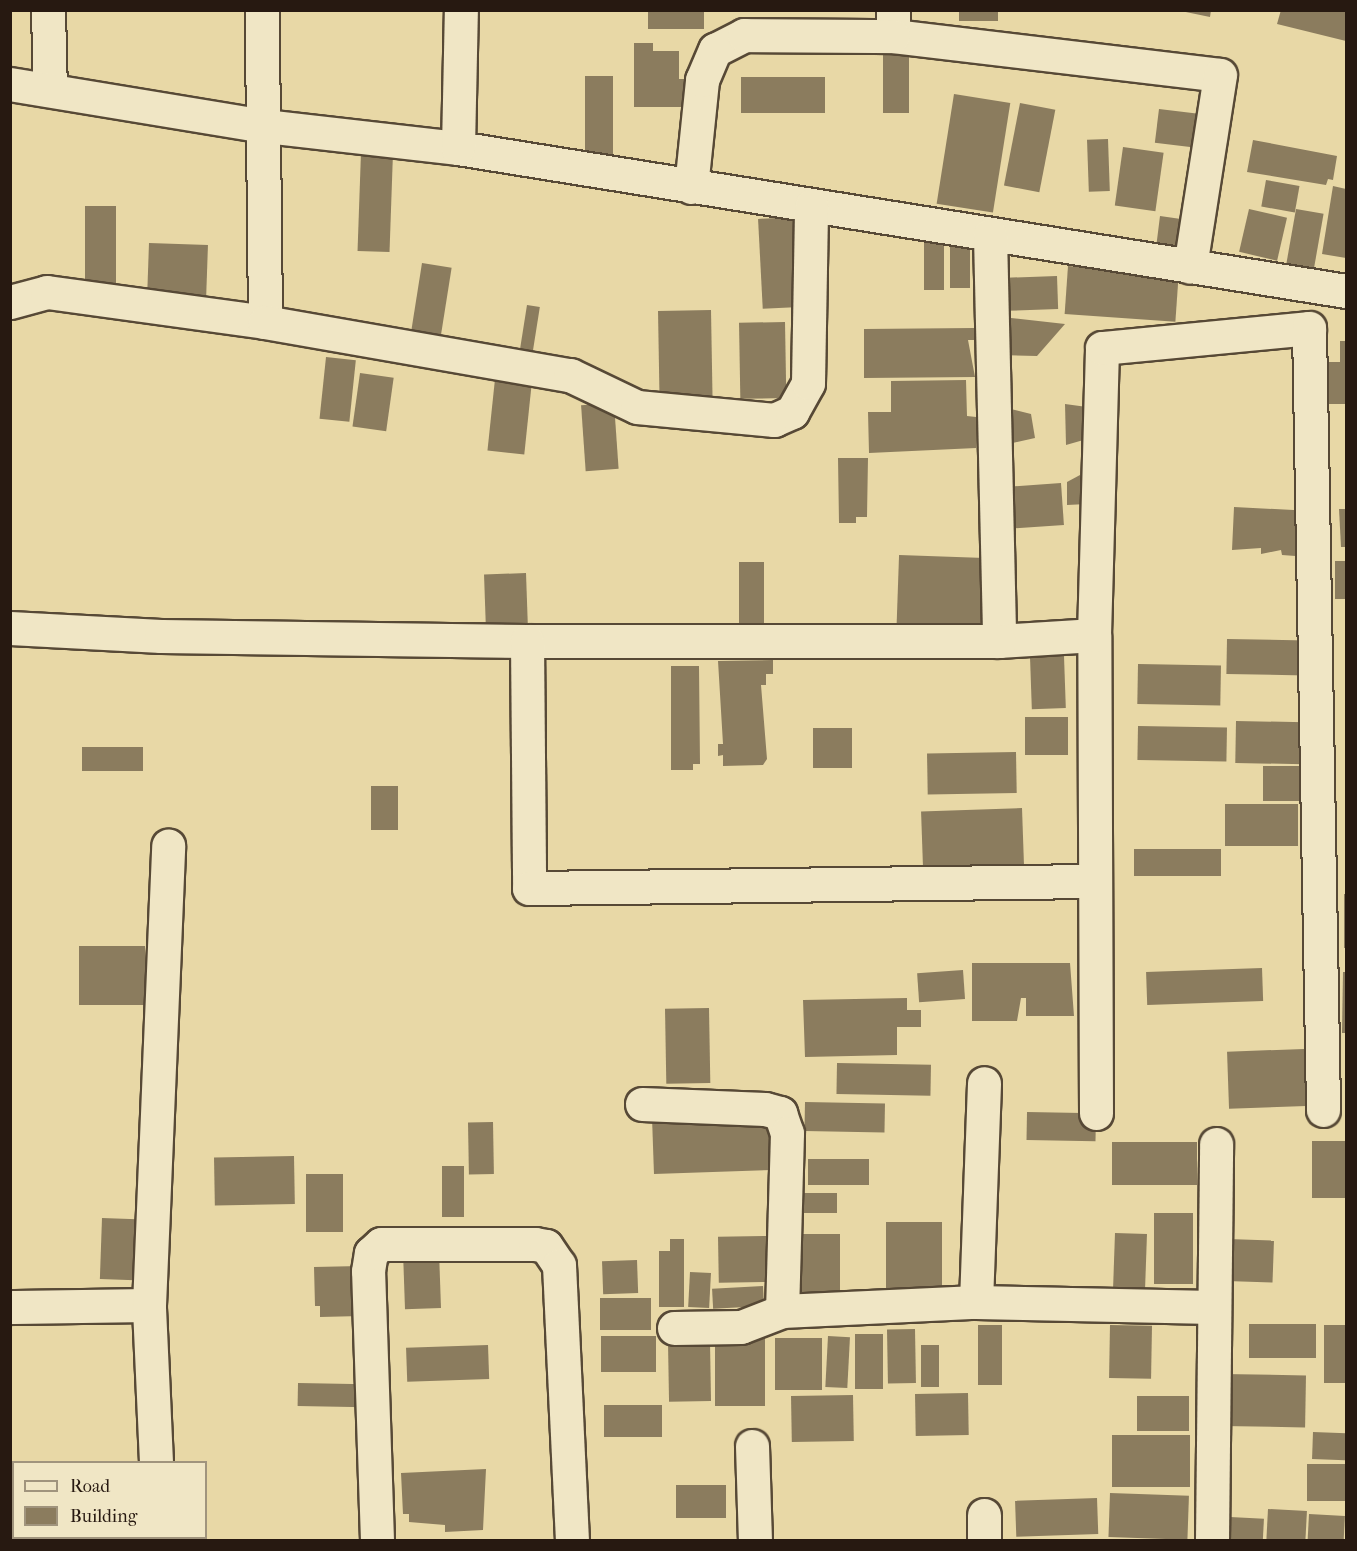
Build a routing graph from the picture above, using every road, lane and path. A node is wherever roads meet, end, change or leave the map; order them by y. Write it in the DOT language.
graph roads {
  1 [pos="48,10"];
  2 [pos="262,10"];
  3 [pos="461,10"];
  4 [pos="893,23"];
  5 [pos="10,84"];
  6 [pos="50,90"];
  7 [pos="265,126"];
  8 [pos="458,148"];
  9 [pos="691,187"];
  10 [pos="811,206"];
  11 [pos="990,235"];
  12 [pos="1190,267"];
  13 [pos="1347,291"];
  14 [pos="10,302"];
  15 [pos="265,322"];
  16 [pos="10,628"];
  17 [pos="1094,635"];
  18 [pos="527,641"];
  19 [pos="999,641"];
  20 [pos="168,845"];
  21 [pos="1093,881"];
  22 [pos="1335,964"];
  23 [pos="984,1083"];
  24 [pos="642,1104"];
  25 [pos="1323,1110"];
  26 [pos="1096,1113"];
  27 [pos="1216,1144"];
  28 [pos="976,1302"];
  29 [pos="149,1305"];
  30 [pos="10,1307"];
  31 [pos="1213,1307"];
  32 [pos="782,1311"];
  33 [pos="674,1328"];
  34 [pos="752,1446"];
  35 [pos="156,1461"];
  36 [pos="378,1540"];
  37 [pos="572,1540"];
  38 [pos="755,1540"];
  39 [pos="1212,1540"];
  1 -- 6 [label="street"];
  2 -- 7 [label="street"];
  3 -- 8 [label="street"];
  4 -- 9 [label="street"];
  4 -- 12 [label="street"];
  5 -- 6 [label="street"];
  6 -- 7 [label="street"];
  7 -- 8 [label="street"];
  7 -- 15 [label="street"];
  8 -- 9 [label="street"];
  9 -- 10 [label="street"];
  10 -- 11 [label="street"];
  10 -- 15 [label="street"];
  11 -- 12 [label="street"];
  11 -- 19 [label="street"];
  12 -- 13 [label="street"];
  14 -- 15 [label="street"];
  16 -- 18 [label="street"];
  17 -- 19 [label="street"];
  17 -- 21 [label="street"];
  17 -- 22 [label="street"];
  18 -- 19 [label="street"];
  18 -- 21 [label="street"];
  20 -- 29 [label="street"];
  21 -- 26 [label="street"];
  22 -- 25 [label="street"];
  23 -- 28 [label="street"];
  24 -- 32 [label="street"];
  27 -- 31 [label="street"];
  28 -- 31 [label="street"];
  28 -- 32 [label="street"];
  29 -- 30 [label="street"];
  29 -- 35 [label="street"];
  31 -- 39 [label="street"];
  32 -- 33 [label="street"];
  34 -- 38 [label="street"];
  36 -- 37 [label="street"];
}
